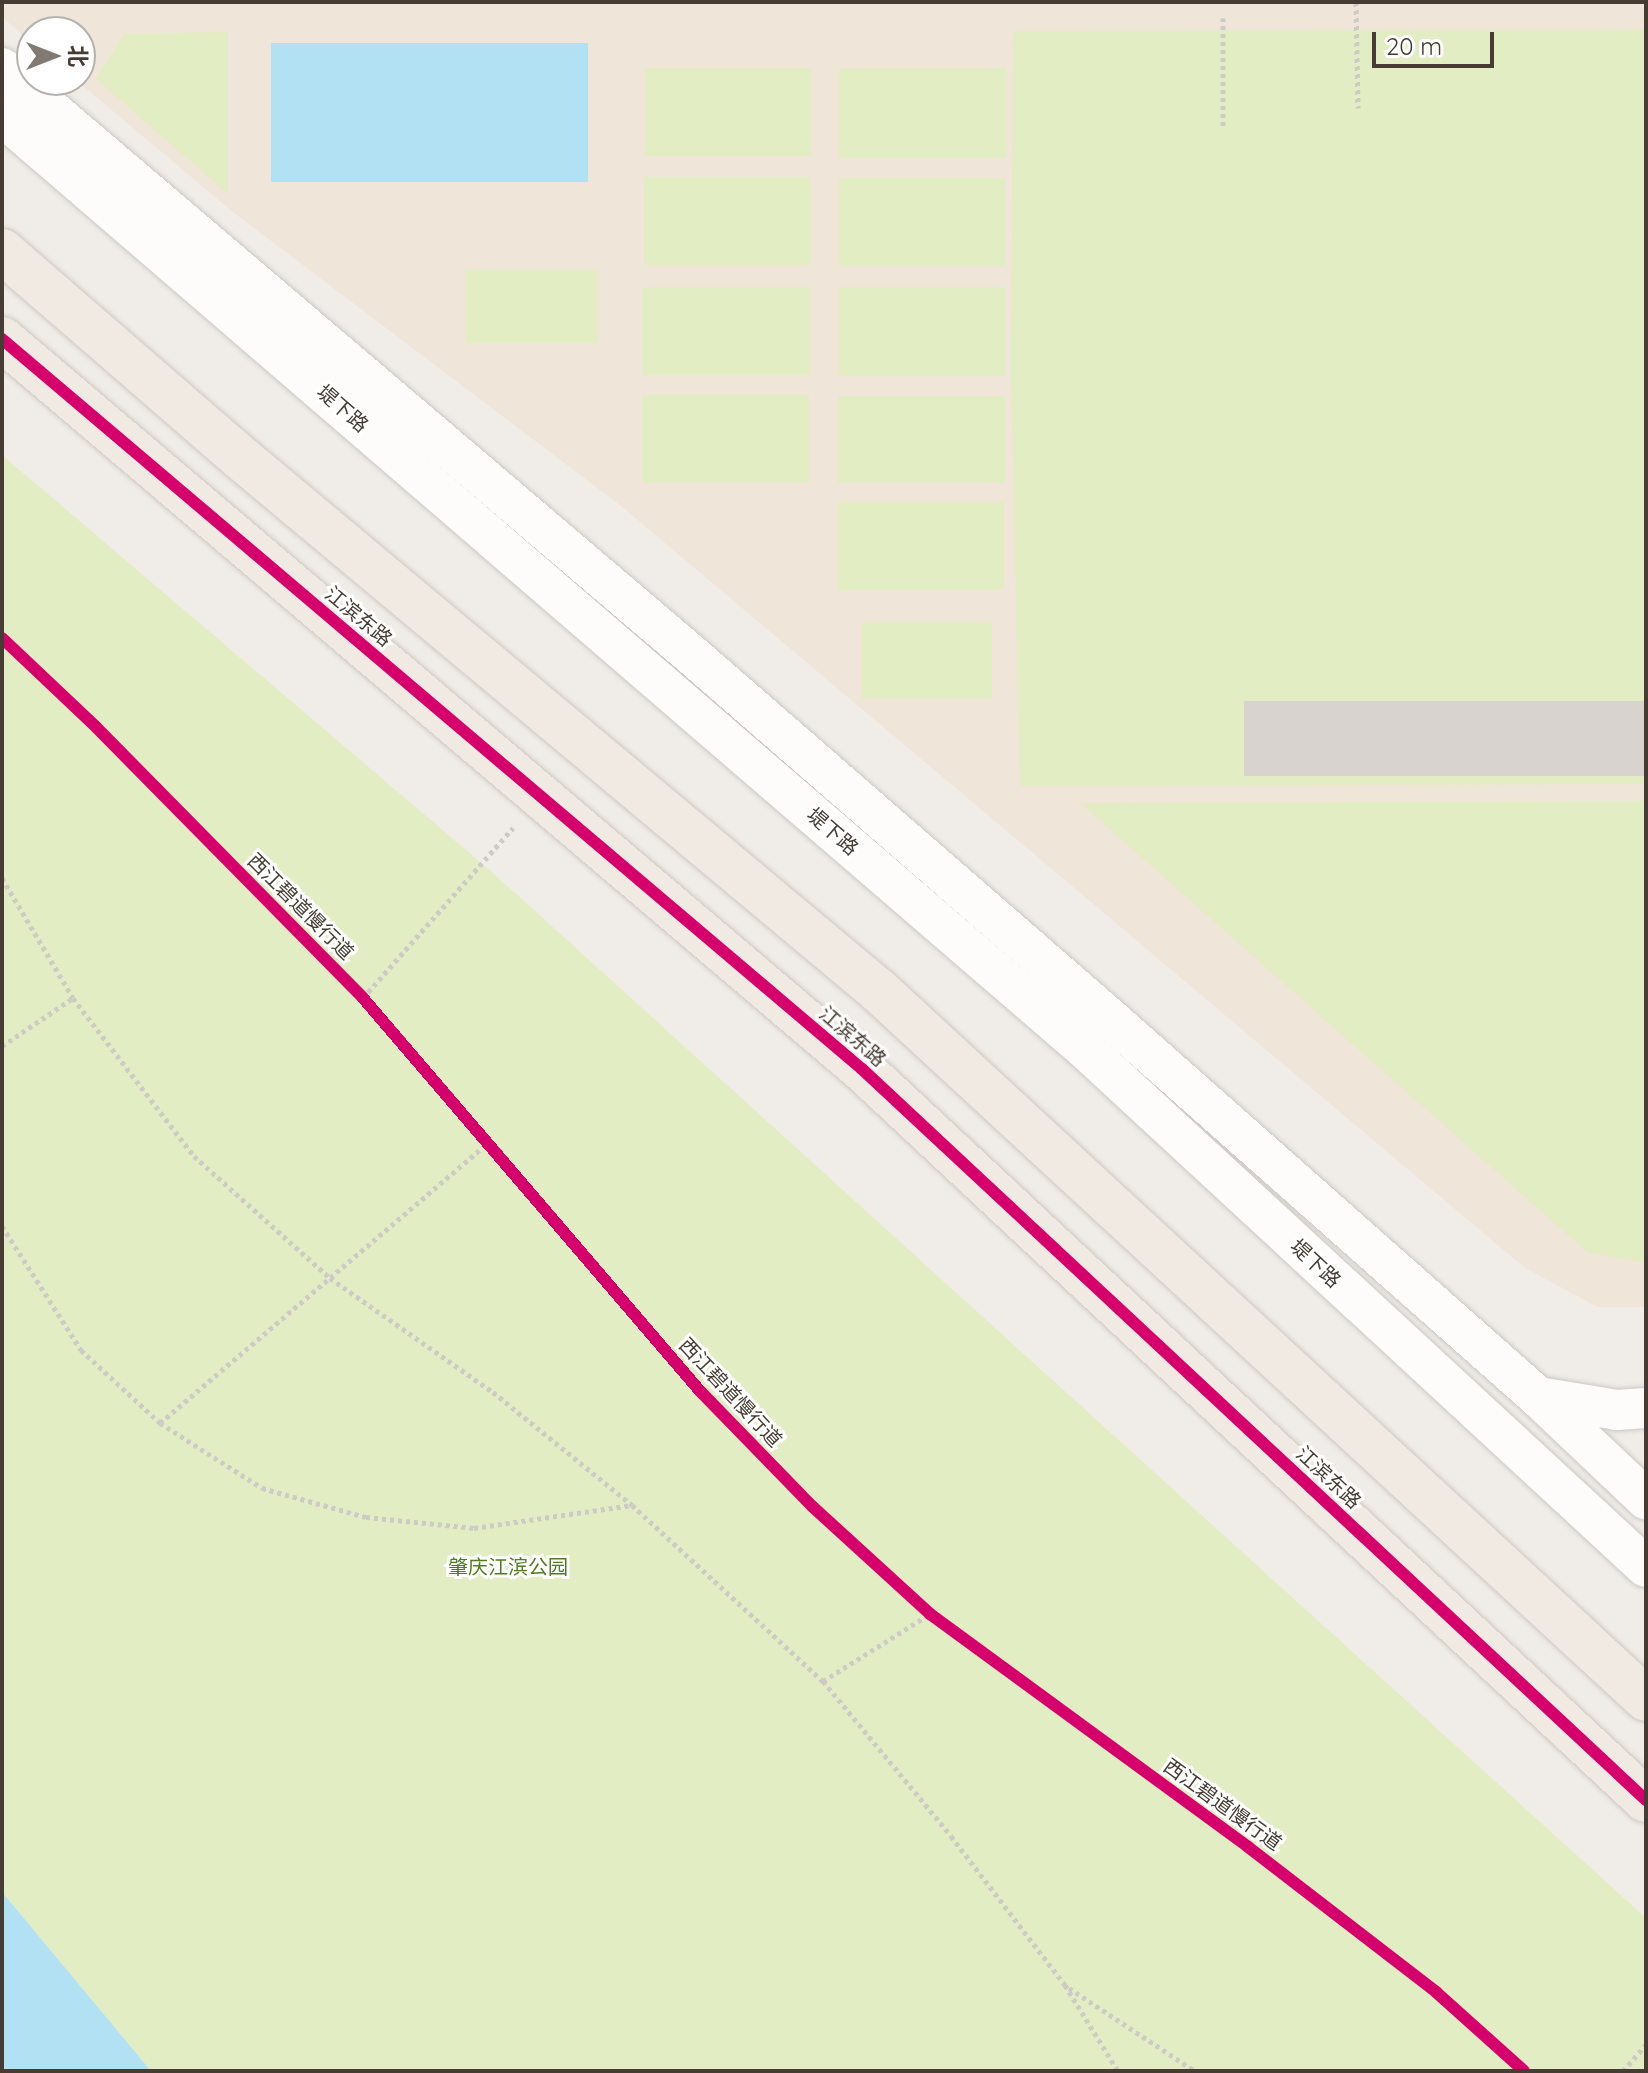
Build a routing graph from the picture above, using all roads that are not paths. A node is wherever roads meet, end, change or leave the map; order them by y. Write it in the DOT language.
graph roads {
  1 [pos="2,68"];
  2 [pos="2,116"];
  3 [pos="2,251"];
  4 [pos="2,339"];
  5 [pos="1538,1397"];
  6 [pos="1646,1408"];
  7 [pos="1646,1499"];
  8 [pos="1646,1567"];
  9 [pos="1646,1699"];
  10 [pos="1646,1800"];
  1 -- 5 [label="street, 堤下路"];
  2 -- 8 [label="street, 堤下路"];
  3 -- 9 [label="main road"];
  4 -- 10 [label="main road, 江滨东路"];
  5 -- 6 [label="street"];
  5 -- 7 [label="street, 堤下路"];
}
